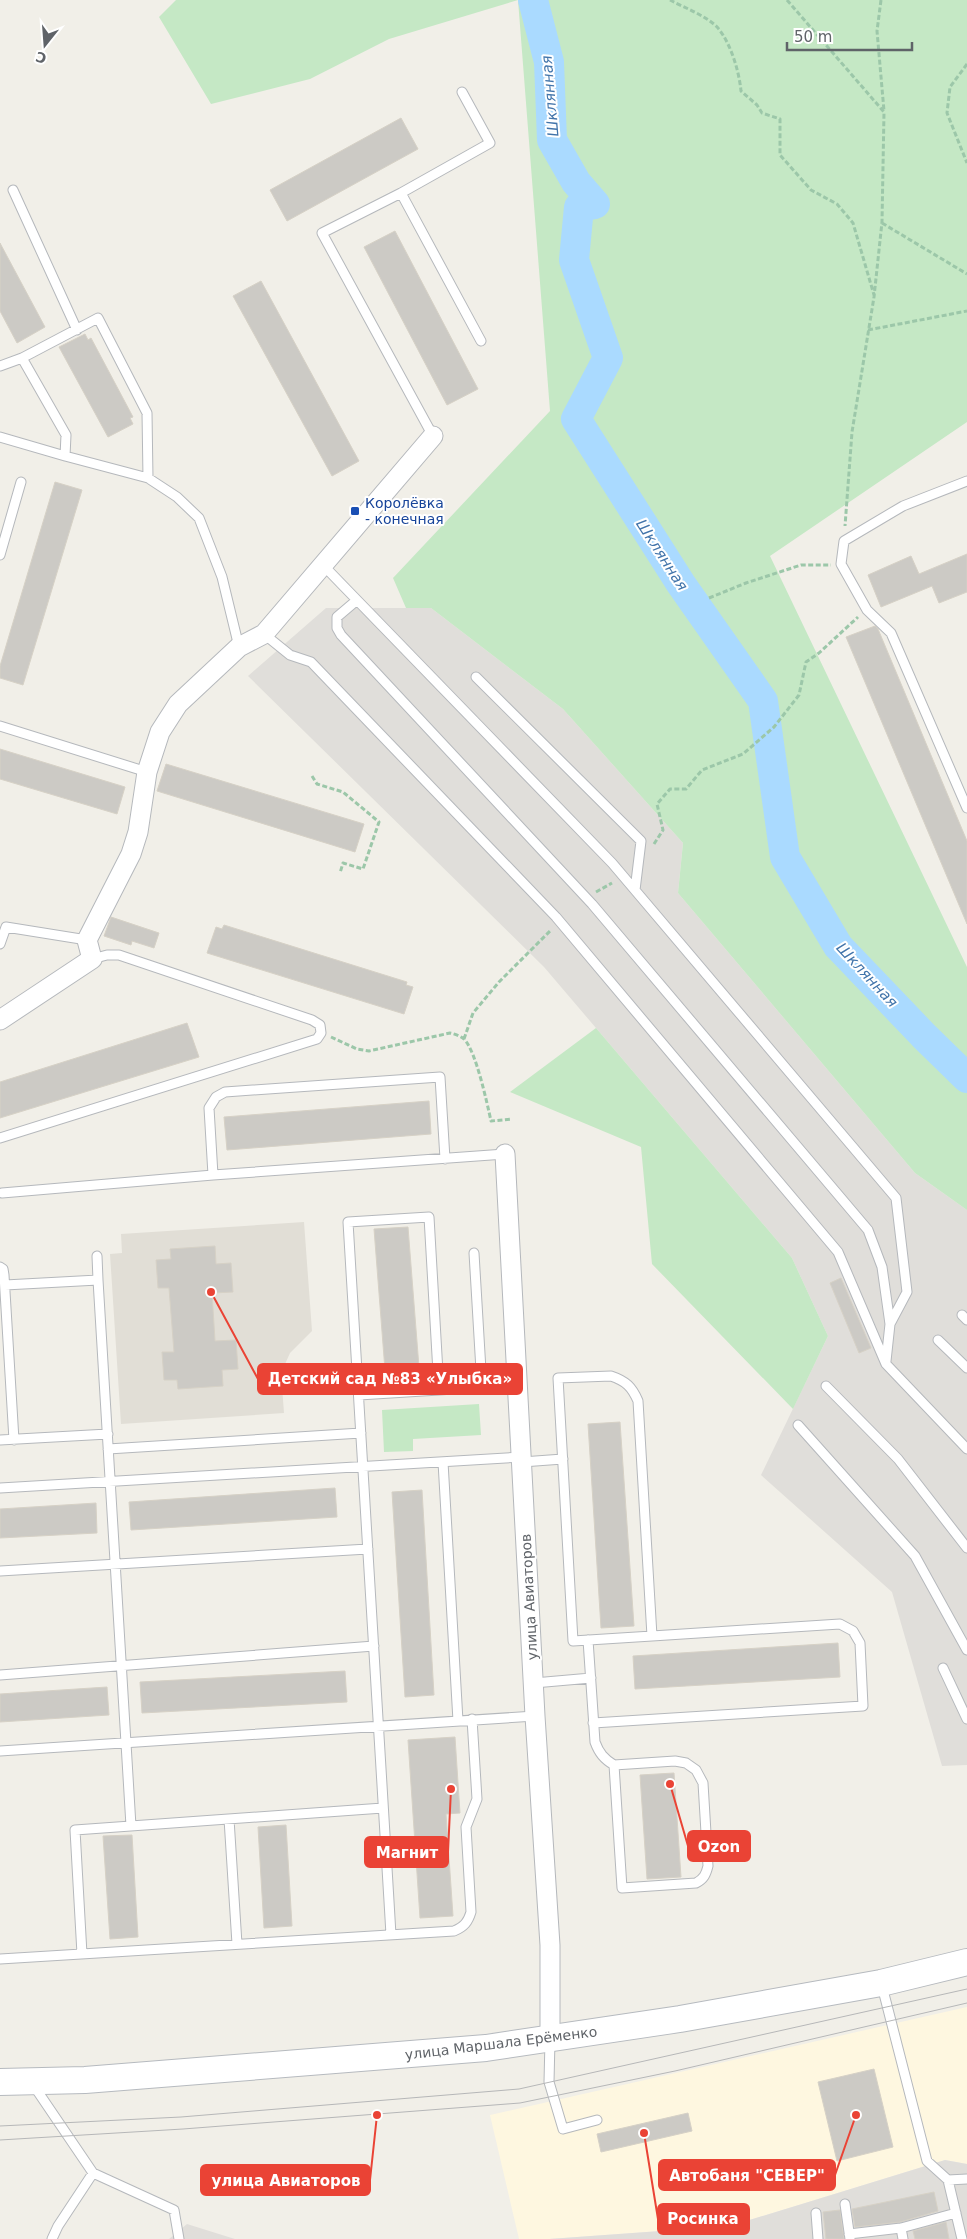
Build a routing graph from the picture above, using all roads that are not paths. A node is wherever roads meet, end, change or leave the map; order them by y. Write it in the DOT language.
graph roads {
  1 [pos="462,92"];
  2 [pos="13,190"];
  3 [pos="401,193"];
  4 [pos="76,330"];
  5 [pos="481,341"];
  6 [pos="22,358"];
  7 [pos="0,366"];
  8 [pos="433,436"];
  9 [pos="0,437"];
  10 [pos="65,456"];
  11 [pos="148,478"];
  12 [pos="21,482"];
  13 [pos="967,482"];
  14 [pos="0,555"];
  15 [pos="323,565"];
  16 [pos="357,600"];
  17 [pos="264,634"];
  18 [pos="238,647"];
  19 [pos="476,677"];
  20 [pos="0,726"];
  21 [pos="147,772"];
  22 [pos="967,808"];
  23 [pos="635,890"];
  24 [pos="87,940"];
  25 [pos="0,944"];
  26 [pos="92,959"];
  27 [pos="0,1020"];
  28 [pos="0,1138"];
  29 [pos="505,1154"];
  30 [pos="445,1160"];
  31 [pos="213,1175"];
  32 [pos="2,1193"];
  33 [pos="474,1253"];
  34 [pos="97,1256"];
  35 [pos="0,1267"];
  36 [pos="98,1280"];
  37 [pos="5,1285"];
  38 [pos="890,1324"];
  39 [pos="938,1340"];
  40 [pos="886,1364"];
  41 [pos="967,1368"];
  42 [pos="826,1386"];
  43 [pos="439,1390"];
  44 [pos="358,1395"];
  45 [pos="798,1425"];
  46 [pos="361,1433"];
  47 [pos="108,1434"];
  48 [pos="0,1440"];
  49 [pos="14,1440"];
  50 [pos="108,1448"];
  51 [pos="967,1449"];
  52 [pos="522,1459"];
  53 [pos="563,1459"];
  54 [pos="443,1462"];
  55 [pos="363,1466"];
  56 [pos="110,1482"];
  57 [pos="0,1488"];
  58 [pos="967,1548"];
  59 [pos="368,1549"];
  60 [pos="115,1564"];
  61 [pos="0,1571"];
  62 [pos="652,1636"];
  63 [pos="588,1640"];
  64 [pos="374,1646"];
  65 [pos="967,1650"];
  66 [pos="122,1666"];
  67 [pos="943,1668"];
  68 [pos="0,1675"];
  69 [pos="590,1678"];
  70 [pos="534,1682"];
  71 [pos="535,1716"];
  72 [pos="967,1719"];
  73 [pos="458,1720"];
  74 [pos="472,1720"];
  75 [pos="594,1723"];
  76 [pos="378,1726"];
  77 [pos="127,1742"];
  78 [pos="0,1751"];
  79 [pos="614,1765"];
  80 [pos="383,1808"];
  81 [pos="228,1819"];
  82 [pos="131,1826"];
  83 [pos="391,1935"];
  84 [pos="237,1944"];
  85 [pos="82,1954"];
  86 [pos="0,1959"];
  87 [pos="967,1962"];
  88 [pos="881,1983"];
  89 [pos="550,2039"];
  90 [pos="31,2081"];
  91 [pos="0,2082"];
  92 [pos="597,2120"];
  93 [pos="93,2173"];
  94 [pos="967,2179"];
  95 [pos="948,2180"];
  96 [pos="845,2204"];
  97 [pos="816,2213"];
  98 [pos="956,2213"];
  99 [pos="901,2228"];
  100 [pos="849,2237"];
  101 [pos="52,2239"];
  102 [pos="179,2239"];
  103 [pos="818,2239"];
  104 [pos="903,2239"];
  105 [pos="962,2239"];
  1 -- 3 [label="lane"];
  2 -- 4 [label="lane"];
  3 -- 5 [label="lane"];
  3 -- 8 [label="lane"];
  4 -- 6 [label="lane"];
  4 -- 11 [label="lane"];
  6 -- 7 [label="lane"];
  6 -- 10 [label="lane"];
  8 -- 15 [label="street"];
  9 -- 10 [label="lane"];
  10 -- 11 [label="lane"];
  11 -- 18 [label="lane"];
  12 -- 14 [label="lane"];
  13 -- 22 [label="lane"];
  15 -- 16 [label="lane"];
  15 -- 17 [label="street"];
  16 -- 23 [label="lane"];
  16 -- 38 [label="lane"];
  17 -- 18 [label="street"];
  17 -- 40 [label="lane"];
  18 -- 21 [label="street"];
  19 -- 23 [label="lane"];
  20 -- 21 [label="lane"];
  21 -- 24 [label="street"];
  23 -- 38 [label="lane"];
  24 -- 25 [label="lane"];
  24 -- 26 [label="street"];
  26 -- 27 [label="street"];
  26 -- 28 [label="lane"];
  29 -- 30 [label="lane"];
  29 -- 52 [label="street, улица Авиаторов"];
  30 -- 31 [label="lane"];
  30 -- 31 [label="lane"];
  31 -- 32 [label="lane"];
  33 -- 43 [label="lane"];
  34 -- 36 [label="lane"];
  35 -- 37 [label="lane"];
  36 -- 37 [label="lane"];
  36 -- 47 [label="lane"];
  37 -- 49 [label="lane"];
  38 -- 40 [label="lane"];
  39 -- 41 [label="lane"];
  40 -- 51 [label="lane"];
  42 -- 58 [label="lane"];
  43 -- 44 [label="lane"];
  43 -- 44 [label="lane"];
  44 -- 46 [label="lane"];
  45 -- 65 [label="lane"];
  46 -- 50 [label="lane"];
  46 -- 55 [label="lane"];
  47 -- 49 [label="lane"];
  47 -- 50 [label="lane"];
  48 -- 49 [label="lane"];
  50 -- 56 [label="lane"];
  52 -- 53 [label="lane"];
  52 -- 54 [label="lane"];
  52 -- 70 [label="street, улица Авиаторов"];
  53 -- 62 [label="lane"];
  53 -- 63 [label="lane"];
  54 -- 55 [label="lane"];
  54 -- 73 [label="lane"];
  55 -- 56 [label="lane"];
  55 -- 59 [label="lane"];
  56 -- 57 [label="lane"];
  56 -- 60 [label="lane"];
  59 -- 60 [label="lane"];
  59 -- 64 [label="lane"];
  60 -- 61 [label="lane"];
  60 -- 66 [label="lane"];
  62 -- 63 [label="lane"];
  62 -- 75 [label="lane"];
  63 -- 69 [label="lane"];
  64 -- 66 [label="lane"];
  64 -- 76 [label="lane"];
  66 -- 68 [label="lane"];
  66 -- 77 [label="lane"];
  67 -- 72 [label="lane"];
  69 -- 70 [label="lane"];
  69 -- 75 [label="lane"];
  70 -- 71 [label="street, улица Авиаторов"];
  71 -- 74 [label="lane"];
  71 -- 89 [label="street, улица Авиаторов"];
  73 -- 74 [label="lane"];
  73 -- 76 [label="lane"];
  74 -- 83 [label="lane"];
  75 -- 79 [label="lane"];
  76 -- 77 [label="lane"];
  76 -- 80 [label="lane"];
  77 -- 78 [label="lane"];
  77 -- 82 [label="lane"];
  79 -- 79 [label="lane"];
  80 -- 81 [label="lane"];
  80 -- 83 [label="lane"];
  81 -- 82 [label="lane"];
  81 -- 84 [label="lane"];
  82 -- 85 [label="lane"];
  83 -- 84 [label="lane"];
  84 -- 85 [label="lane"];
  85 -- 86 [label="lane"];
  87 -- 88 [label="main road, улица Маршала Ерёменко"];
  88 -- 89 [label="main road, улица Маршала Ерёменко"];
  88 -- 95 [label="lane"];
  89 -- 90 [label="main road, улица Маршала Ерёменко"];
  89 -- 92 [label="lane"];
  90 -- 91 [label="main road, улица Маршала Ерёменко"];
  90 -- 93 [label="lane"];
  93 -- 101 [label="lane"];
  93 -- 102 [label="lane"];
  94 -- 95 [label="lane"];
  95 -- 98 [label="lane"];
  96 -- 100 [label="lane"];
  97 -- 103 [label="lane"];
  98 -- 99 [label="lane"];
  98 -- 105 [label="lane"];
  99 -- 100 [label="lane"];
  99 -- 104 [label="lane"];
}
